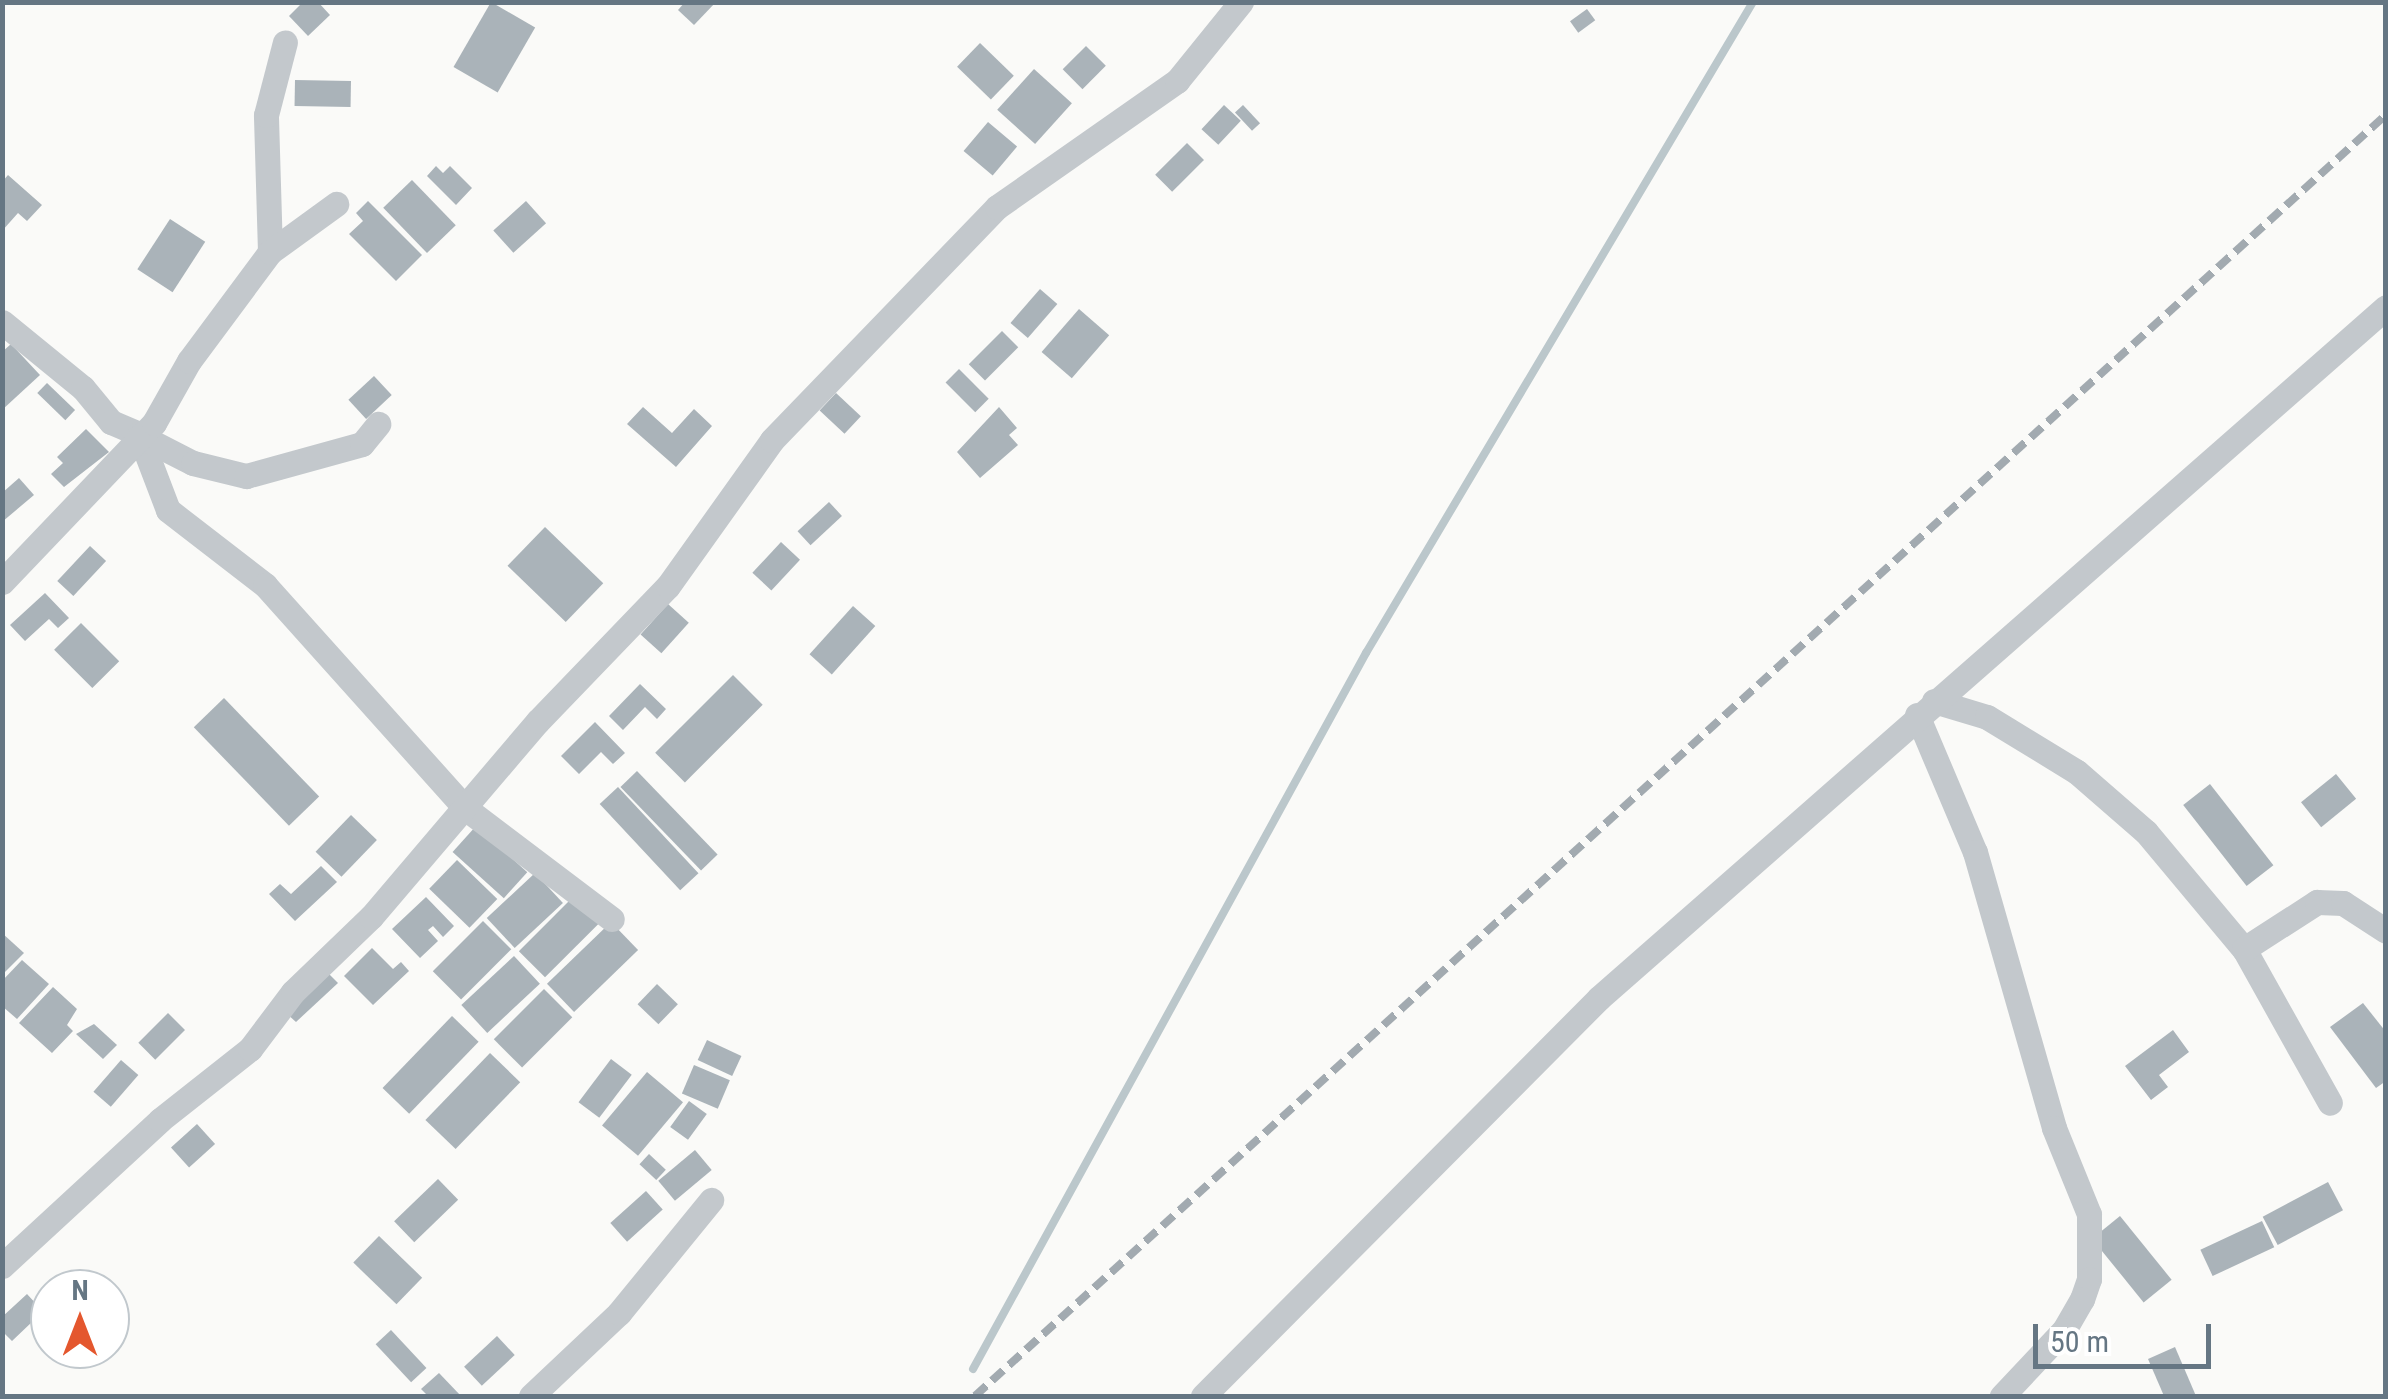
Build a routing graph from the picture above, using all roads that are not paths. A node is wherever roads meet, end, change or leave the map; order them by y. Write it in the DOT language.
graph roads {
  1 [pos="1241,2"];
  2 [pos="286,42"];
  3 [pos="336,204"];
  4 [pos="270,252"];
  5 [pos="2386,308"];
  6 [pos="2,322"];
  7 [pos="378,424"];
  8 [pos="140,435"];
  9 [pos="2,582"];
  10 [pos="1926,708"];
  11 [pos="464,808"];
  12 [pos="612,918"];
  13 [pos="2386,930"];
  14 [pos="2244,949"];
  15 [pos="2330,1104"];
  16 [pos="711,1200"];
  17 [pos="2,1266"];
  18 [pos="531,1396"];
  19 [pos="1202,1396"];
  20 [pos="2002,1396"];
  1 -- 11 [label="street"];
  2 -- 4 [label="street"];
  3 -- 4 [label="street"];
  4 -- 8 [label="street"];
  5 -- 10 [label="street"];
  6 -- 8 [label="street"];
  7 -- 8 [label="street"];
  8 -- 9 [label="street"];
  8 -- 11 [label="street"];
  10 -- 14 [label="street"];
  10 -- 19 [label="street"];
  10 -- 20 [label="street"];
  11 -- 12 [label="street"];
  11 -- 17 [label="street"];
  13 -- 14 [label="street"];
  14 -- 15 [label="street"];
  16 -- 18 [label="street"];
}
